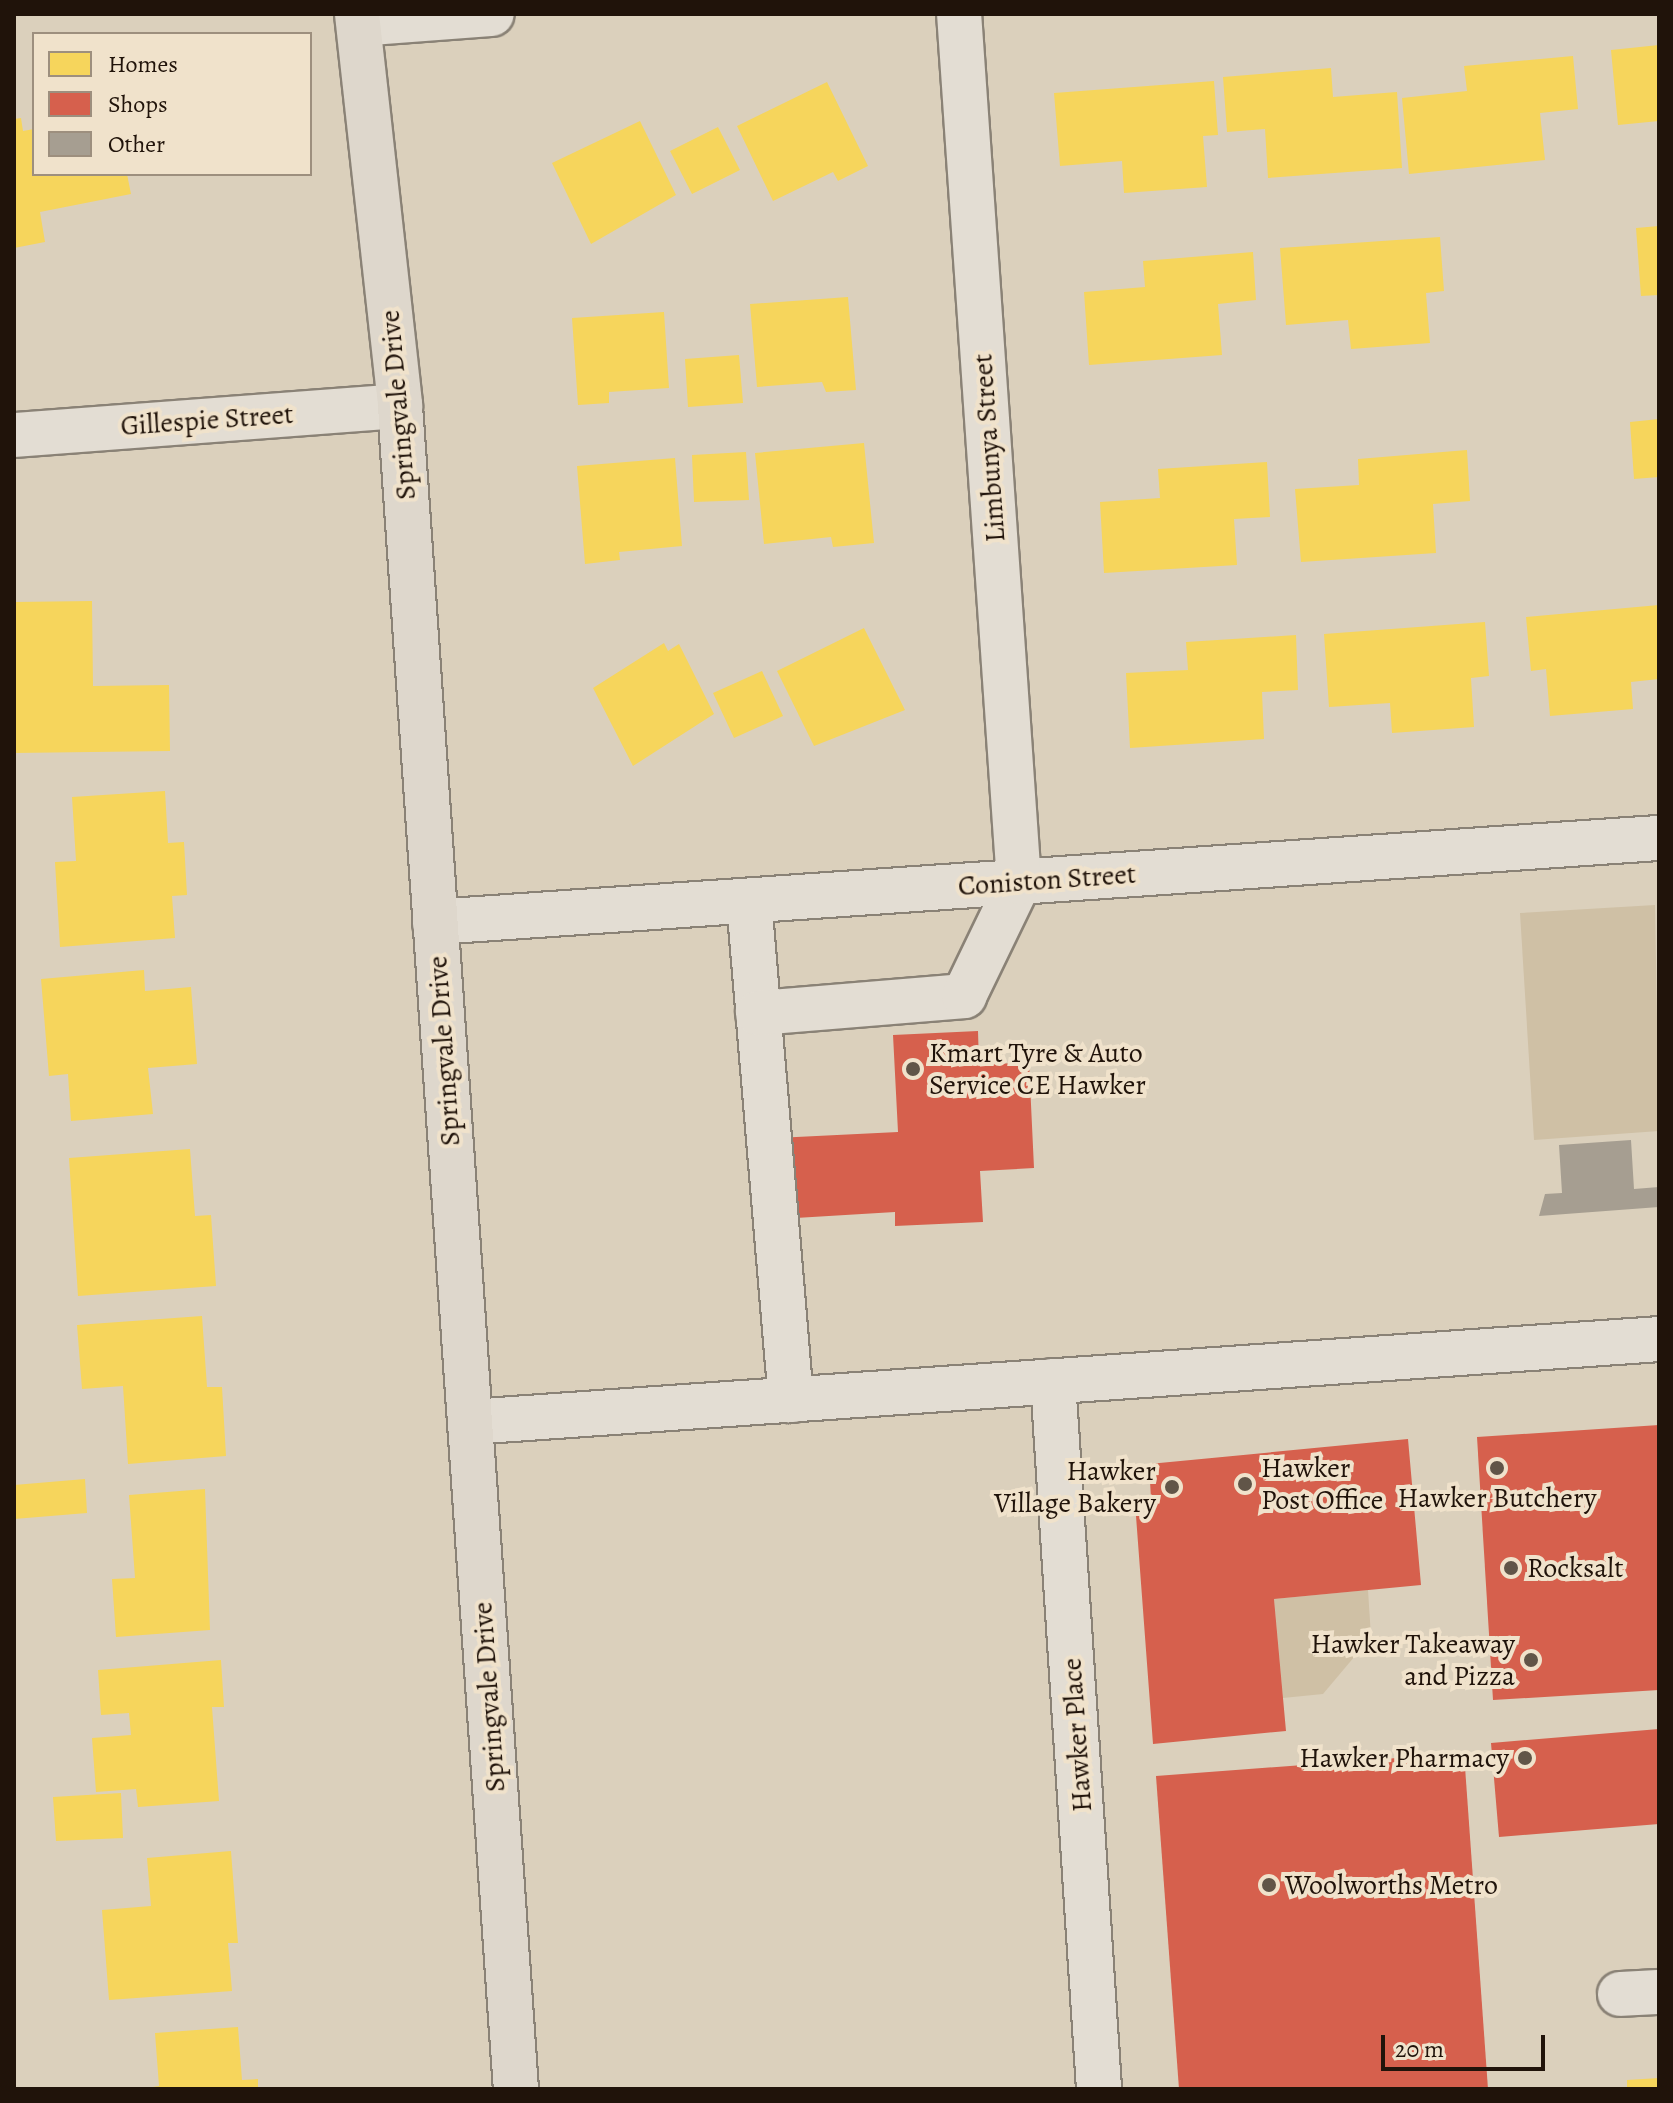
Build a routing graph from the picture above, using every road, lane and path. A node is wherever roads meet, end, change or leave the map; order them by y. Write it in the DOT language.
graph roads {
  1 [pos="492,14"];
  2 [pos="959,14"];
  3 [pos="358,19"];
  4 [pos="400,406"];
  5 [pos="14,435"];
  6 [pos="1659,838"];
  7 [pos="1019,882"];
  8 [pos="749,901"];
  9 [pos="435,922"];
  10 [pos="758,1013"];
  11 [pos="1659,1339"];
  12 [pos="1053,1381"];
  13 [pos="791,1400"];
  14 [pos="470,1422"];
  15 [pos="516,2089"];
  16 [pos="1099,2089"];
  1 -- 3 [label="street"];
  2 -- 7 [label="street, Limbunya Street"];
  3 -- 4 [label="main road, Springvale Drive"];
  4 -- 5 [label="street, Gillespie Street"];
  4 -- 9 [label="main road, Springvale Drive"];
  6 -- 7 [label="street, Coniston Street"];
  7 -- 8 [label="street, Coniston Street"];
  7 -- 10 [label="street"];
  8 -- 9 [label="street, Coniston Street"];
  8 -- 10 [label="street"];
  9 -- 14 [label="main road, Springvale Drive"];
  10 -- 13 [label="street"];
  11 -- 12 [label="street"];
  12 -- 13 [label="street"];
  12 -- 16 [label="street, Hawker Place"];
  13 -- 14 [label="street"];
  14 -- 15 [label="main road, Springvale Drive"];
}
